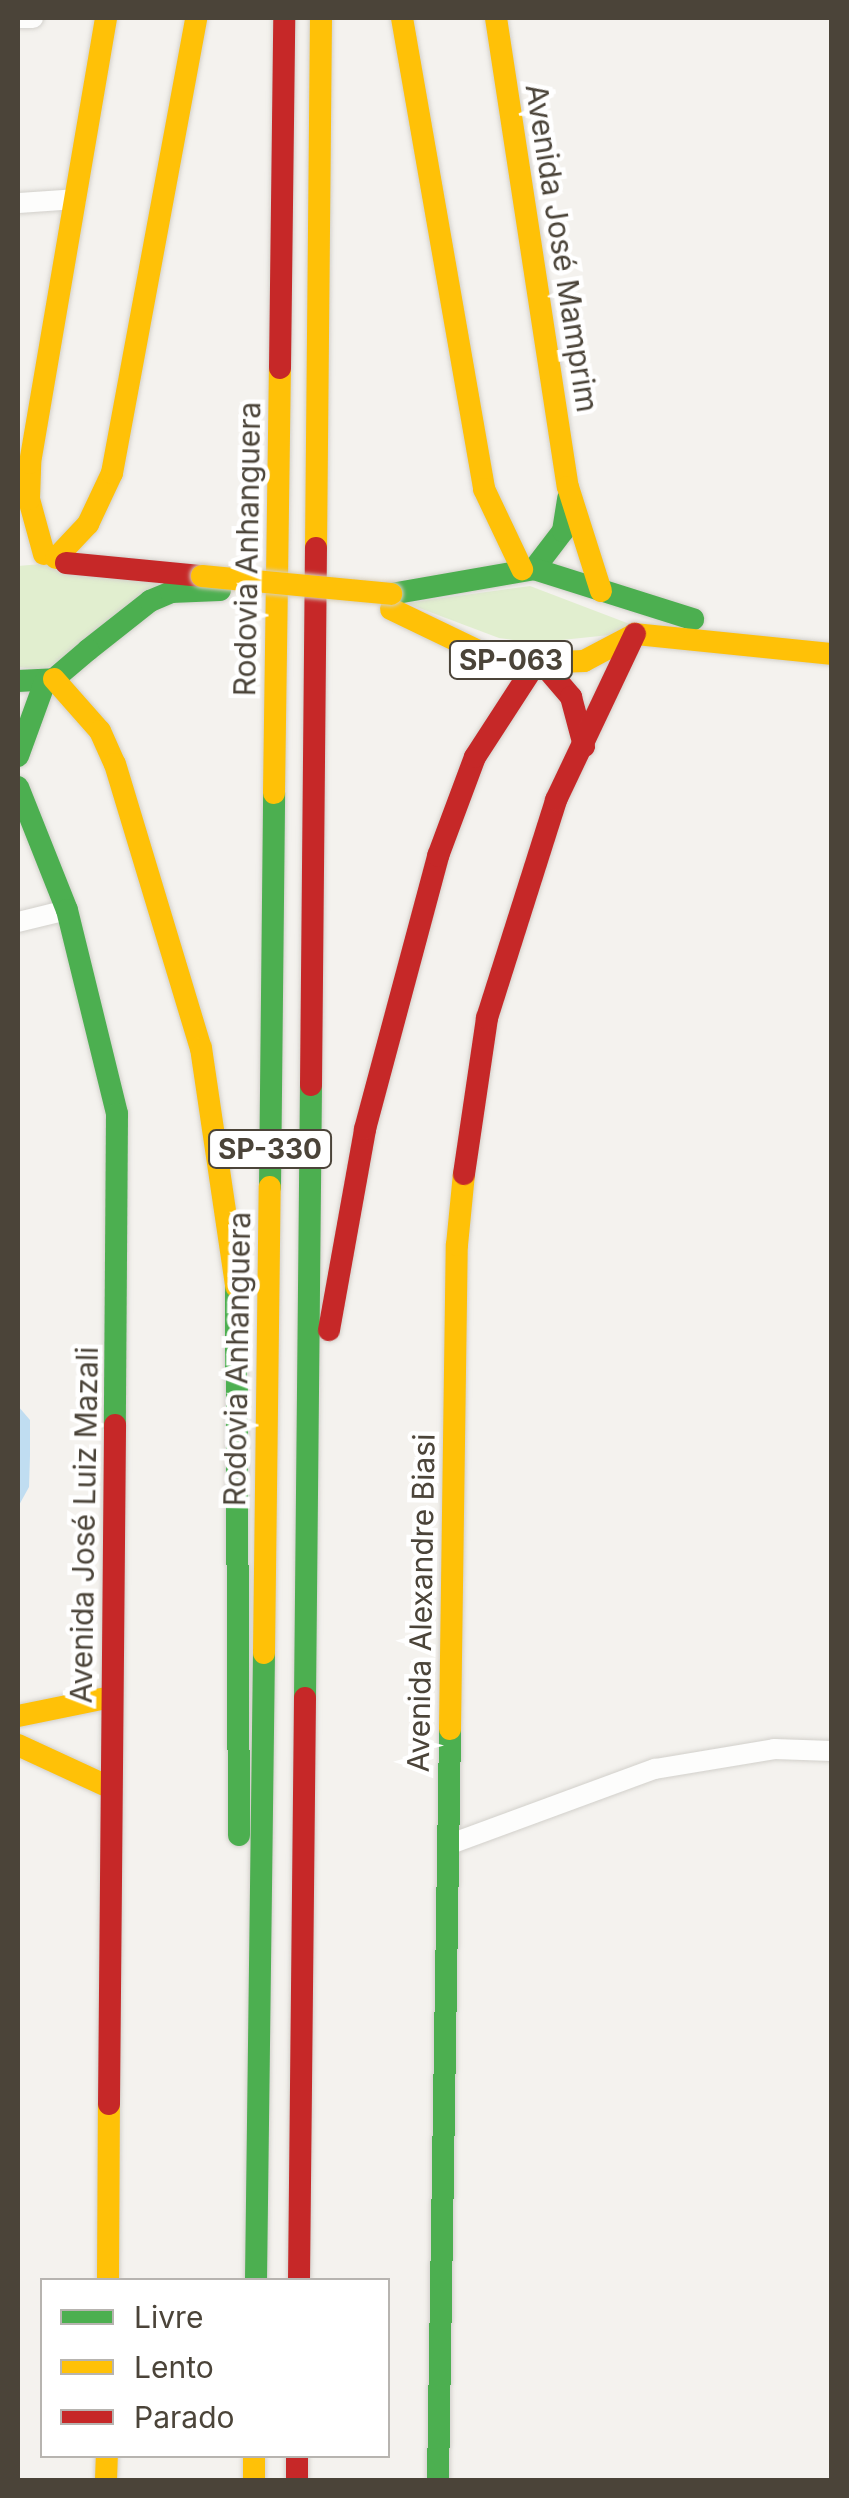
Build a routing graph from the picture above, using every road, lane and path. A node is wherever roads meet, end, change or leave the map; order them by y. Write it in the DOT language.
graph roads {
  1 [pos="18,18"];
  2 [pos="33,18"];
  3 [pos="106,18"];
  4 [pos="196,18"];
  5 [pos="284,18"];
  6 [pos="321,18"];
  7 [pos="402,18"];
  8 [pos="496,18"];
  9 [pos="76,199"];
  10 [pos="18,203"];
  11 [pos="30,463"];
  12 [pos="568,487"];
  13 [pos="18,498"];
  14 [pos="18,555"];
  15 [pos="55,559"];
  16 [pos="528,569"];
  17 [pos="211,583"];
  18 [pos="601,591"];
  19 [pos="391,602"];
  20 [pos="635,634"];
  21 [pos="832,638"];
  22 [pos="832,654"];
  23 [pos="539,663"];
  24 [pos="18,680"];
  25 [pos="49,680"];
  26 [pos="584,746"];
  27 [pos="18,756"];
  28 [pos="18,787"];
  29 [pos="67,910"];
  30 [pos="18,922"];
  31 [pos="310,1446"];
  32 [pos="112,1697"];
  33 [pos="18,1716"];
  34 [pos="18,1745"];
  35 [pos="832,1751"];
  36 [pos="111,1788"];
  37 [pos="448,1845"];
  38 [pos="259,2036"];
  39 [pos="108,2278"];
  40 [pos="256,2278"];
  41 [pos="300,2278"];
  42 [pos="438,2480"];
  1 -- 2 [label="street"];
  3 -- 9 [label="main road"];
  4 -- 15 [label="main road"];
  5 -- 38 [label="main road, Rodovia Anhanguera / SP-330"];
  6 -- 31 [label="main road, SP-330"];
  7 -- 16 [label="main road"];
  8 -- 12 [label="main road, Avenida José Mamprim"];
  9 -- 10 [label="street"];
  9 -- 11 [label="main road"];
  11 -- 13 [label="main road"];
  11 -- 15 [label="main road"];
  12 -- 16 [label="main road, Avenida José Mamprim"];
  12 -- 18 [label="main road, Avenida José Mamprim"];
  14 -- 15 [label="main road"];
  15 -- 17 [label="main road, SP-063"];
  16 -- 18 [label="main road, SP-063"];
  16 -- 19 [label="main road, SP-063"];
  17 -- 19 [label="main road, SP-063"];
  17 -- 25 [label="main road, SP-063"];
  18 -- 21 [label="main road, SP-063"];
  19 -- 23 [label="main road, SP-063"];
  20 -- 22 [label="main road, SP-063"];
  20 -- 23 [label="main road, SP-063"];
  20 -- 26 [label="main road, Avenida Alexandre Biasi"];
  23 -- 26 [label="main road"];
  23 -- 31 [label="main road"];
  24 -- 25 [label="main road"];
  25 -- 27 [label="main road"];
  25 -- 38 [label="main road"];
  26 -- 37 [label="main road, Avenida Alexandre Biasi"];
  28 -- 29 [label="main road, Avenida José Luiz Mazali"];
  29 -- 30 [label="street"];
  29 -- 32 [label="main road, Avenida José Luiz Mazali"];
  31 -- 41 [label="main road, SP-330"];
  32 -- 33 [label="main road"];
  32 -- 36 [label="main road, Avenida José Luiz Mazali"];
  34 -- 36 [label="main road"];
  35 -- 37 [label="street"];
  36 -- 39 [label="main road, Avenida José Luiz Mazali"];
  37 -- 42 [label="main road, Avenida Alexandre Biasi"];
  38 -- 40 [label="main road, Rodovia Anhanguera / SP-330"];
}
